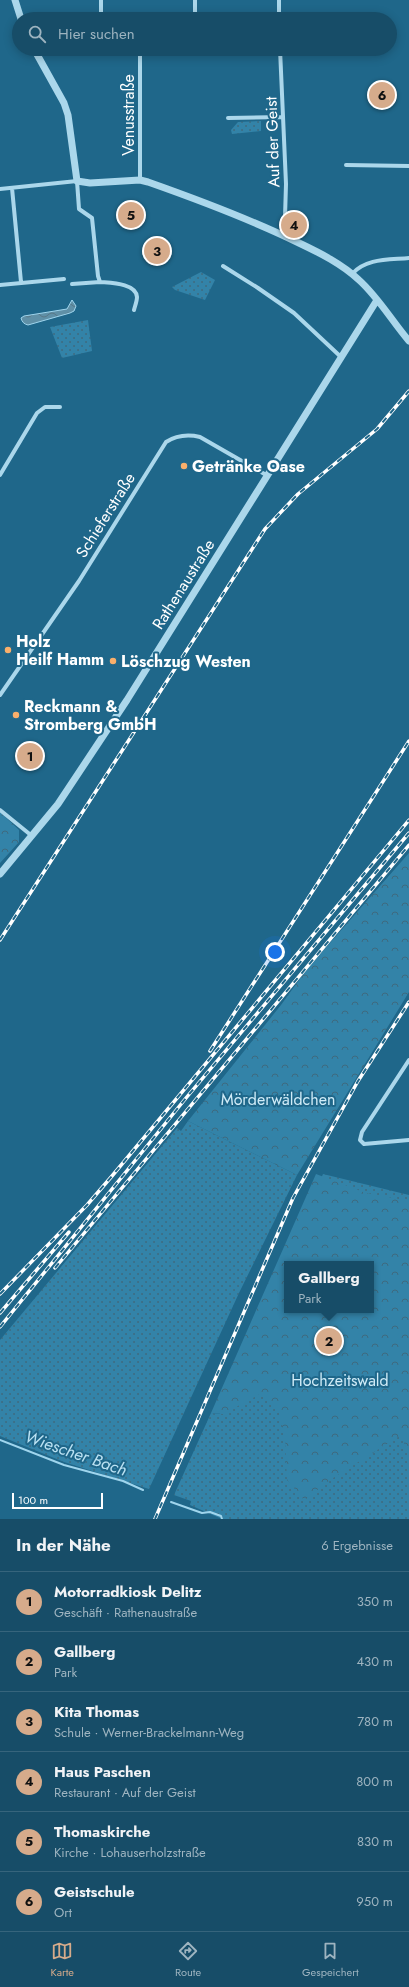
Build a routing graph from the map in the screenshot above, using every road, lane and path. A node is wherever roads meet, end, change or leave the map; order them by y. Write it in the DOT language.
graph roads {
  1 [pos="15,0"];
  2 [pos="101,0"];
  3 [pos="195,0"];
  4 [pos="279,0"];
  5 [pos="19,12"];
  6 [pos="101,12"];
  7 [pos="195,12"];
  8 [pos="279,12"];
  9 [pos="38,56"];
  10 [pos="140,56"];
  11 [pos="280,56"];
  12 [pos="283,117"];
  13 [pos="228,118"];
  14 [pos="346,165"];
  15 [pos="409,166"];
  16 [pos="140,180"];
  17 [pos="77,181"];
  18 [pos="12,188"];
  19 [pos="0,189"];
  20 [pos="281,234"];
  21 [pos="409,258"];
  22 [pos="222,266"];
  23 [pos="352,274"];
  24 [pos="64,279"];
  25 [pos="21,282"];
  26 [pos="100,282"];
  27 [pos="72,284"];
  28 [pos="0,285"];
  29 [pos="377,300"];
  30 [pos="134,310"];
  31 [pos="409,341"];
  32 [pos="341,356"];
  33 [pos="60,407"];
  34 [pos="0,475"];
  35 [pos="269,476"];
  36 [pos="0,695"];
  37 [pos="0,810"];
  38 [pos="32,836"];
  39 [pos="0,874"];
  40 [pos="409,1060"];
  41 [pos="409,1140"];
  1 -- 5 [label="street"];
  2 -- 6 [label="street"];
  3 -- 7 [label="street"];
  4 -- 8 [label="street"];
  9 -- 17 [label="street"];
  10 -- 16 [label="street, Venusstraße"];
  11 -- 12 [label="street, Auf der Geist"];
  12 -- 13 [label="street"];
  12 -- 20 [label="street, Auf der Geist"];
  14 -- 15 [label="street"];
  16 -- 17 [label="street"];
  16 -- 20 [label="street"];
  17 -- 18 [label="street"];
  17 -- 26 [label="street"];
  18 -- 19 [label="street"];
  18 -- 25 [label="street"];
  20 -- 23 [label="street"];
  21 -- 23 [label="street"];
  22 -- 32 [label="street"];
  23 -- 29 [label="street"];
  24 -- 25 [label="street"];
  25 -- 28 [label="street"];
  26 -- 27 [label="street"];
  26 -- 30 [label="street"];
  29 -- 31 [label="street"];
  29 -- 32 [label="street, Rathenaustraße"];
  32 -- 35 [label="street, Rathenaustraße"];
  33 -- 34 [label="street"];
  35 -- 36 [label="street, Schieferstraße"];
  35 -- 38 [label="street, Rathenaustraße"];
  37 -- 38 [label="street"];
  38 -- 39 [label="street, Rathenaustraße"];
  40 -- 41 [label="street"];
}
